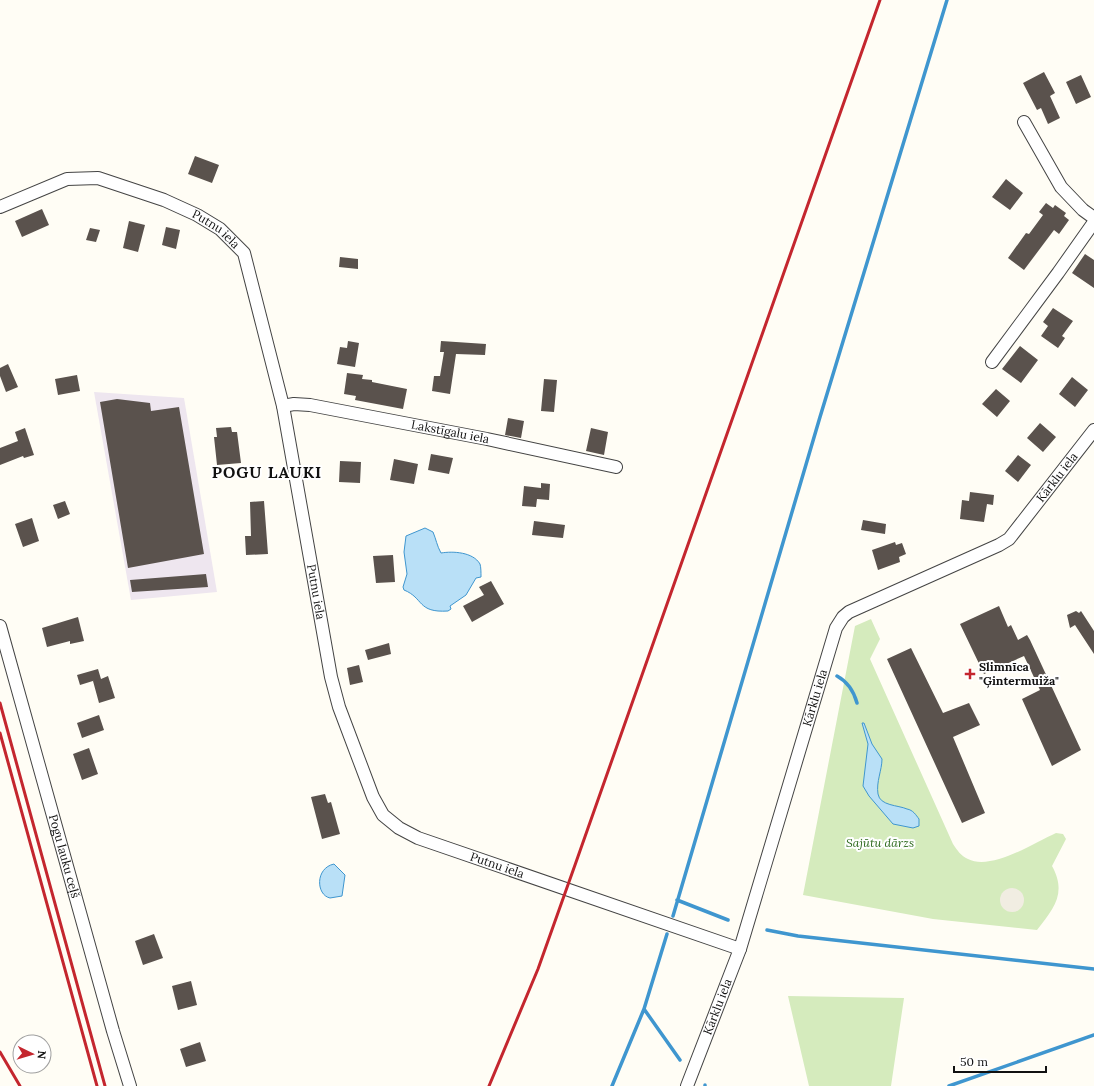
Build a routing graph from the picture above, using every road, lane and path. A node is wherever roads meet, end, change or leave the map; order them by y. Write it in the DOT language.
graph roads {
  1 [pos="1024,122"];
  2 [pos="0,206"];
  3 [pos="1094,218"];
  4 [pos="1094,222"];
  5 [pos="992,362"];
  6 [pos="283,406"];
  7 [pos="1094,430"];
  8 [pos="616,467"];
  9 [pos="0,626"];
  10 [pos="740,949"];
  11 [pos="130,1086"];
  12 [pos="687,1086"];
  1 -- 3 [label="street"];
  2 -- 6 [label="street, Putnu iela"];
  4 -- 5 [label="street"];
  6 -- 8 [label="street, Lakstīgalu iela"];
  6 -- 10 [label="street, Putnu iela"];
  7 -- 10 [label="street, Kārklu iela"];
  9 -- 11 [label="street, Pogu lauku ceļš"];
  10 -- 12 [label="street, Kārklu iela"];
}
